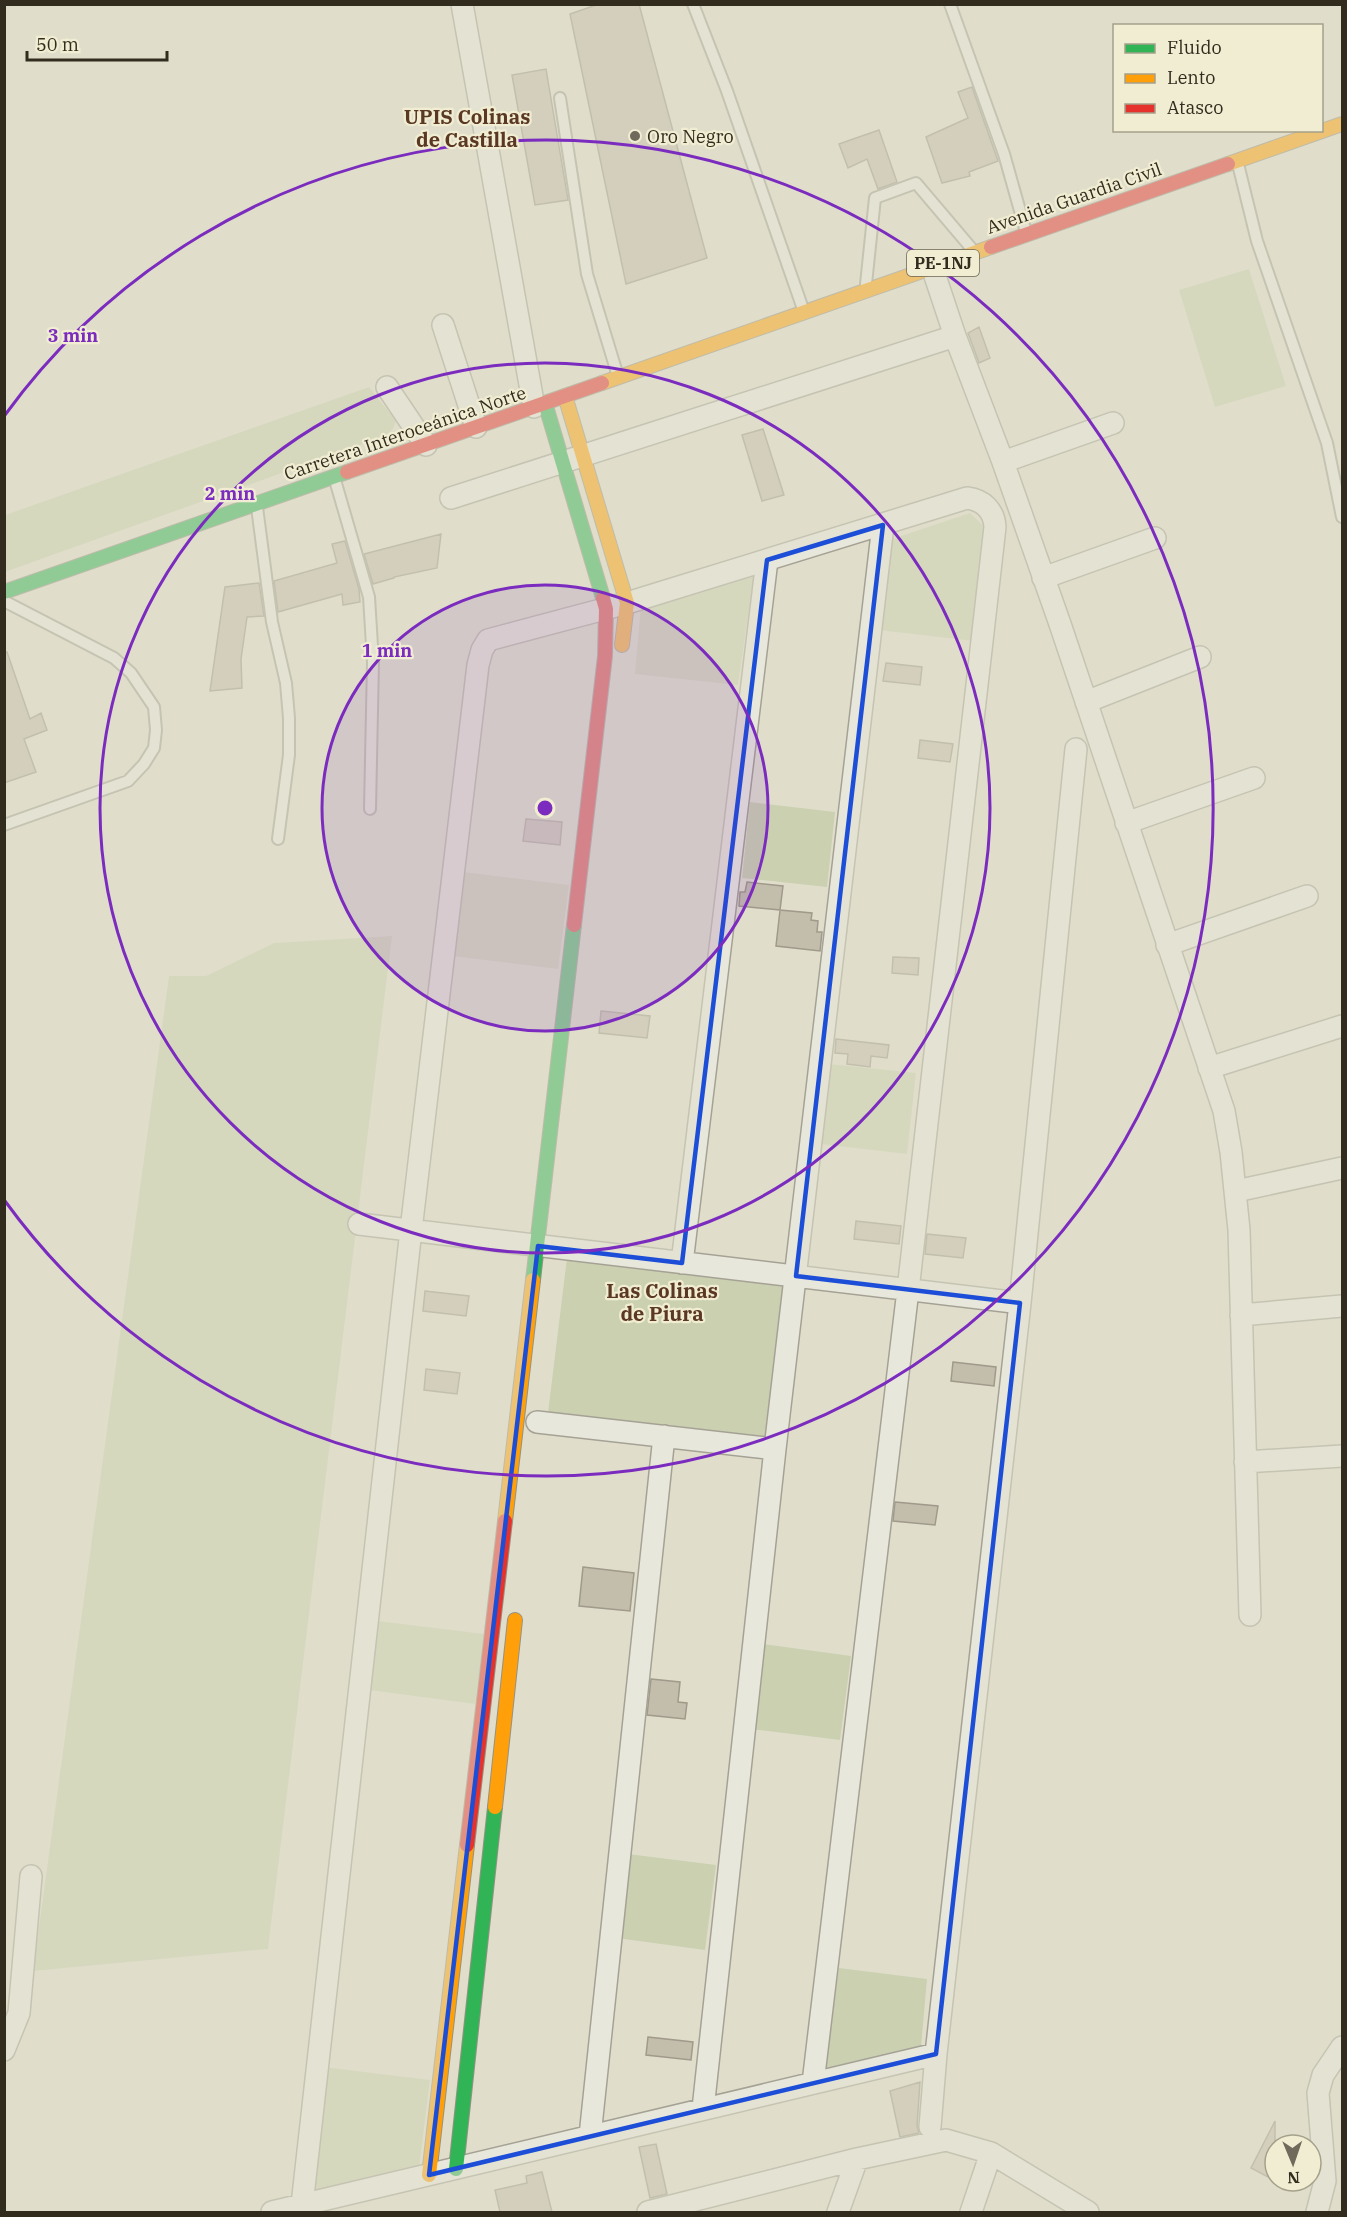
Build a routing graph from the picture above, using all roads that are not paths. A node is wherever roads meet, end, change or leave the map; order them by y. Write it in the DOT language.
graph roads {
  1 [pos="462,4"];
  2 [pos="693,4"];
  3 [pos="950,4"];
  4 [pos="560,98"];
  5 [pos="1342,124"];
  6 [pos="1323,131"];
  7 [pos="1319,132"];
  8 [pos="1237,161"];
  9 [pos="1026,234"];
  10 [pos="974,252"];
  11 [pos="932,267"];
  12 [pos="866,290"];
  13 [pos="804,312"];
  14 [pos="443,325"];
  15 [pos="955,336"];
  16 [pos="618,377"];
  17 [pos="387,387"];
  18 [pos="565,396"];
  19 [pos="539,405"];
  20 [pos="1113,423"];
  21 [pos="476,427"];
  22 [pos="426,444"];
  23 [pos="584,457"];
  24 [pos="563,462"];
  25 [pos="1003,462"];
  26 [pos="334,476"];
  27 [pos="451,498"];
  28 [pos="256,504"];
  29 [pos="1342,517"];
  30 [pos="884,525"];
  31 [pos="1155,538"];
  32 [pos="767,560"];
  33 [pos="1043,578"];
  34 [pos="4,592"];
  35 [pos="4,601"];
  36 [pos="627,603"];
  37 [pos="606,609"];
  38 [pos="1200,657"];
  39 [pos="620,662"];
  40 [pos="1086,702"];
  41 [pos="1076,749"];
  42 [pos="1254,778"];
  43 [pos="370,809"];
  44 [pos="1126,823"];
  45 [pos="4,825"];
  46 [pos="278,839"];
  47 [pos="1308,896"];
  48 [pos="1167,945"];
  49 [pos="1342,1026"];
  50 [pos="1209,1068"];
  51 [pos="1342,1168"];
  52 [pos="1236,1191"];
  53 [pos="360,1224"];
  54 [pos="411,1230"];
  55 [pos="551,1247"];
  56 [pos="682,1263"];
  57 [pos="796,1276"];
  58 [pos="908,1290"];
  59 [pos="1020,1303"];
  60 [pos="1342,1306"];
  61 [pos="1241,1315"];
  62 [pos="536,1422"];
  63 [pos="664,1436"];
  64 [pos="775,1449"];
  65 [pos="1342,1456"];
  66 [pos="1245,1462"];
  67 [pos="516,1612"];
  68 [pos="1250,1615"];
  69 [pos="32,1876"];
  70 [pos="1342,2047"];
  71 [pos="4,2050"];
  72 [pos="936,2054"];
  73 [pos="813,2083"];
  74 [pos="703,2109"];
  75 [pos="930,2127"];
  76 [pos="590,2136"];
  77 [pos="991,2153"];
  78 [pos="857,2160"];
  79 [pos="456,2169"];
  80 [pos="429,2175"];
  81 [pos="302,2205"];
  82 [pos="683,2208"];
  83 [pos="273,2212"];
  84 [pos="648,2212"];
  85 [pos="838,2212"];
  86 [pos="971,2212"];
  87 [pos="1088,2212"];
  88 [pos="1317,2212"];
  1 -- 19 [label="street"];
  2 -- 13 [label="lane"];
  3 -- 9 [label="lane"];
  4 -- 16 [label="lane"];
  5 -- 6 [label="main road, Avenida Guardia Civil / PE-1NJ"];
  7 -- 8 [label="main road, Avenida Guardia Civil / PE-1NJ"];
  8 -- 9 [label="main road, Avenida Guardia Civil / PE-1NJ"];
  8 -- 29 [label="lane"];
  9 -- 10 [label="main road, Avenida Guardia Civil / PE-1NJ"];
  10 -- 11 [label="main road, Avenida Guardia Civil / PE-1NJ"];
  10 -- 12 [label="lane"];
  11 -- 12 [label="main road, Avenida Guardia Civil / PE-1NJ"];
  11 -- 15 [label="street"];
  12 -- 13 [label="main road, Avenida Guardia Civil / PE-1NJ"];
  13 -- 16 [label="main road, Avenida Guardia Civil / PE-1NJ"];
  14 -- 21 [label="street"];
  15 -- 23 [label="street"];
  15 -- 25 [label="street"];
  16 -- 18 [label="main road, Avenida Guardia Civil / PE-1NJ"];
  17 -- 22 [label="street"];
  18 -- 19 [label="main road, Avenida Guardia Civil / PE-1NJ"];
  18 -- 23 [label="main road"];
  19 -- 21 [label="main road, Carretera Interoceánica Norte / PE-1NJ"];
  19 -- 24 [label="main road"];
  20 -- 25 [label="street"];
  21 -- 22 [label="main road, Carretera Interoceánica Norte / PE-1NJ"];
  22 -- 26 [label="main road, Carretera Interoceánica Norte / PE-1NJ"];
  23 -- 24 [label="street"];
  23 -- 36 [label="main road"];
  24 -- 27 [label="street"];
  24 -- 37 [label="main road"];
  25 -- 33 [label="street"];
  26 -- 28 [label="main road, Carretera Interoceánica Norte / PE-1NJ"];
  26 -- 43 [label="lane"];
  28 -- 34 [label="main road, Carretera Interoceánica Norte / PE-1NJ"];
  28 -- 46 [label="lane"];
  30 -- 32 [label="street"];
  30 -- 57 [label="street"];
  30 -- 58 [label="street"];
  31 -- 33 [label="street"];
  32 -- 36 [label="street"];
  32 -- 56 [label="street"];
  33 -- 40 [label="street"];
  35 -- 45 [label="lane"];
  36 -- 37 [label="street"];
  36 -- 39 [label="main road"];
  37 -- 54 [label="street"];
  37 -- 55 [label="main road"];
  38 -- 40 [label="street"];
  40 -- 44 [label="street"];
  41 -- 59 [label="street"];
  42 -- 44 [label="street"];
  44 -- 48 [label="street"];
  47 -- 48 [label="street"];
  48 -- 50 [label="street"];
  49 -- 50 [label="street"];
  50 -- 52 [label="street"];
  51 -- 52 [label="street"];
  52 -- 61 [label="street"];
  53 -- 54 [label="street"];
  54 -- 55 [label="street"];
  54 -- 81 [label="street"];
  55 -- 56 [label="street"];
  55 -- 80 [label="main road"];
  56 -- 57 [label="street"];
  57 -- 58 [label="street"];
  57 -- 64 [label="street"];
  58 -- 59 [label="street"];
  58 -- 73 [label="street"];
  59 -- 72 [label="street"];
  60 -- 61 [label="street"];
  61 -- 66 [label="street"];
  62 -- 63 [label="street"];
  63 -- 64 [label="street"];
  63 -- 76 [label="street"];
  64 -- 74 [label="street"];
  65 -- 66 [label="street"];
  66 -- 68 [label="street"];
  67 -- 79 [label="main road"];
  69 -- 71 [label="street"];
  70 -- 88 [label="street"];
  72 -- 73 [label="street"];
  72 -- 75 [label="street"];
  73 -- 74 [label="street"];
  74 -- 76 [label="street"];
  76 -- 79 [label="street"];
  77 -- 78 [label="street"];
  77 -- 86 [label="street"];
  77 -- 87 [label="street"];
  78 -- 82 [label="street"];
  78 -- 85 [label="street"];
  79 -- 80 [label="street"];
  80 -- 81 [label="street"];
  81 -- 83 [label="street"];
  82 -- 84 [label="street"];
}
